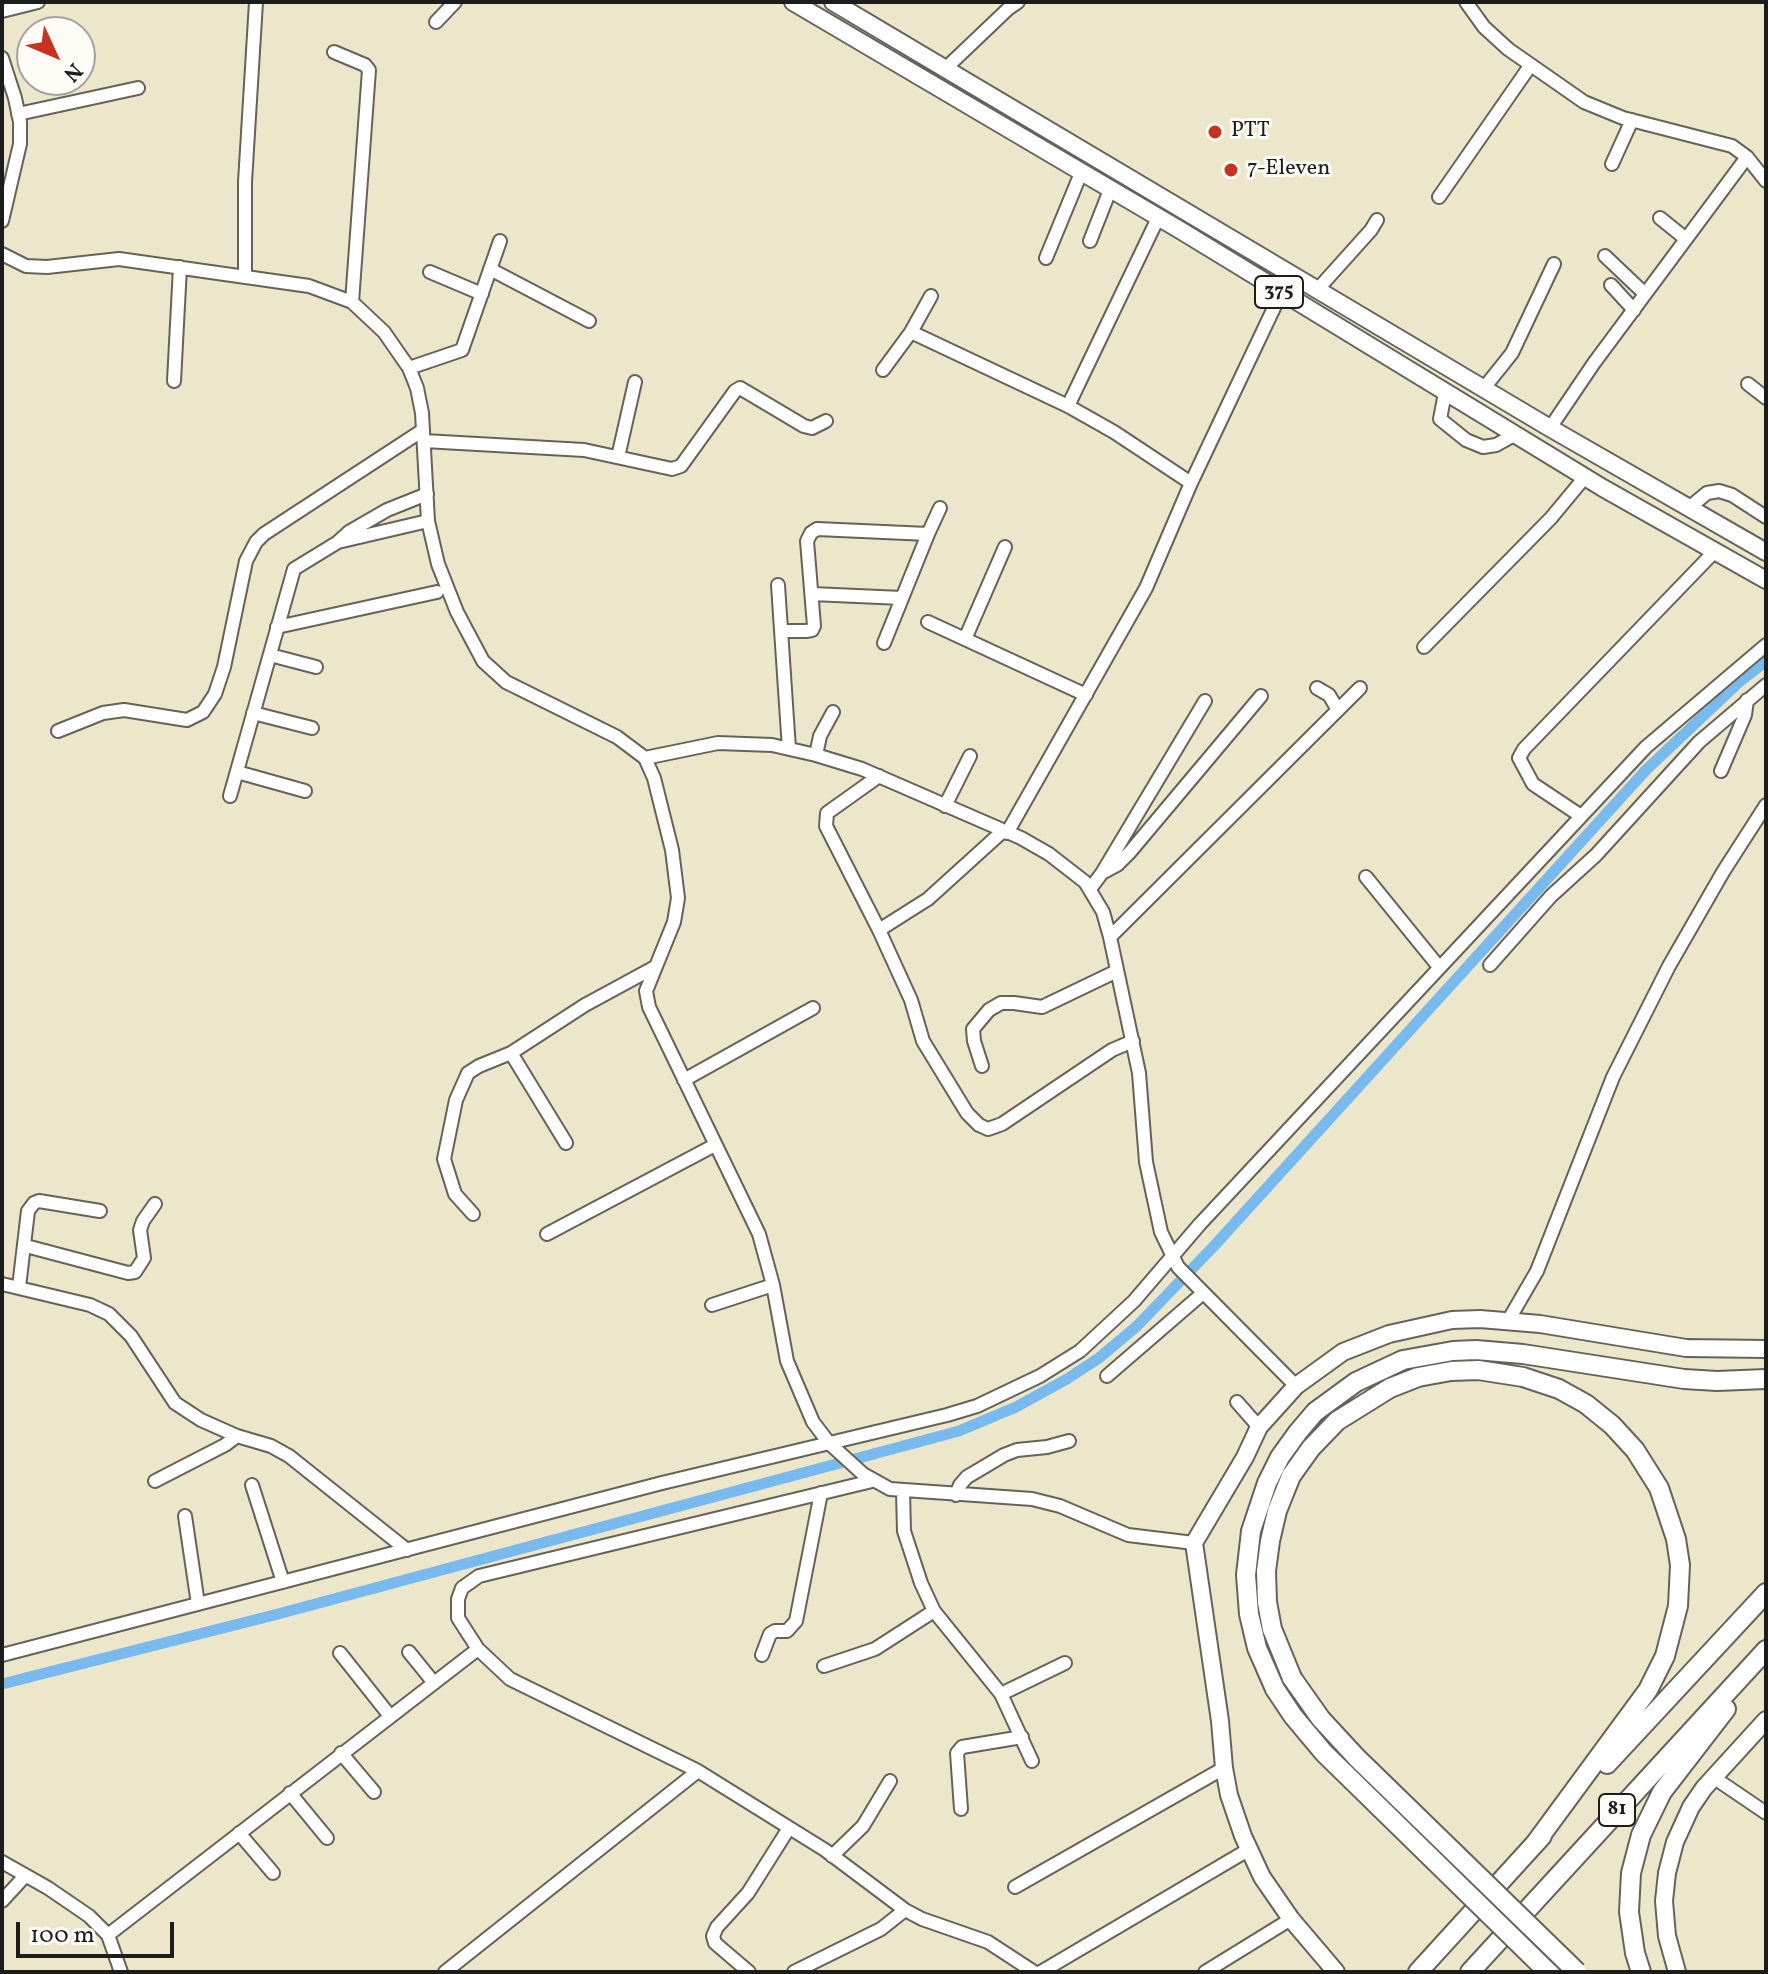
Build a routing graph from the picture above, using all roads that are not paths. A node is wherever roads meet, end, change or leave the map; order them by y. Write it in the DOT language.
graph roads {
  1 [pos="38,2"];
  2 [pos="256,2"];
  3 [pos="455,2"];
  4 [pos="793,2"];
  5 [pos="833,2"];
  6 [pos="1018,2"];
  7 [pos="1466,2"];
  8 [pos="2,11"];
  9 [pos="436,22"];
  10 [pos="334,52"];
  11 [pos="2,58"];
  12 [pos="1530,66"];
  13 [pos="946,68"];
  14 [pos="138,88"];
  15 [pos="18,114"];
  16 [pos="1632,120"];
  17 [pos="1747,157"];
  18 [pos="1612,164"];
  19 [pos="2,168"];
  20 [pos="1081,173"];
  21 [pos="12,179"];
  22 [pos="1766,181"];
  23 [pos="1110,190"];
  24 [pos="1439,197"];
  25 [pos="1158,218"];
  26 [pos="1660,218"];
  27 [pos="1377,220"];
  28 [pos="2,221"];
  29 [pos="1686,239"];
  30 [pos="500,241"];
  31 [pos="1090,241"];
  32 [pos="2,254"];
  33 [pos="1605,256"];
  34 [pos="1046,258"];
  35 [pos="1554,264"];
  36 [pos="180,267"];
  37 [pos="490,269"];
  38 [pos="430,272"];
  39 [pos="245,276"];
  40 [pos="1611,285"];
  41 [pos="1318,289"];
  42 [pos="1281,293"];
  43 [pos="482,294"];
  44 [pos="1645,294"];
  45 [pos="931,296"];
  46 [pos="352,302"];
  47 [pos="1634,310"];
  48 [pos="589,321"];
  49 [pos="911,332"];
  50 [pos="409,368"];
  51 [pos="883,370"];
  52 [pos="174,381"];
  53 [pos="635,382"];
  54 [pos="1748,384"];
  55 [pos="1484,388"];
  56 [pos="1445,393"];
  57 [pos="1766,398"];
  58 [pos="1068,406"];
  59 [pos="826,421"];
  60 [pos="1550,428"];
  61 [pos="424,435"];
  62 [pos="1514,435"];
  63 [pos="1573,441"];
  64 [pos="618,457"];
  65 [pos="1585,477"];
  66 [pos="1191,483"];
  67 [pos="427,494"];
  68 [pos="1690,507"];
  69 [pos="940,508"];
  70 [pos="1766,517"];
  71 [pos="428,521"];
  72 [pos="928,534"];
  73 [pos="338,542"];
  74 [pos="1005,547"];
  75 [pos="1715,551"];
  76 [pos="1766,552"];
  77 [pos="1766,580"];
  78 [pos="778,585"];
  79 [pos="437,592"];
  80 [pos="812,594"];
  81 [pos="902,598"];
  82 [pos="928,622"];
  83 [pos="277,627"];
  84 [pos="781,631"];
  85 [pos="965,639"];
  86 [pos="884,643"];
  87 [pos="1766,645"];
  88 [pos="1424,647"];
  89 [pos="270,655"];
  90 [pos="316,667"];
  91 [pos="1766,685"];
  92 [pos="1317,688"];
  93 [pos="1360,688"];
  94 [pos="1086,695"];
  95 [pos="1261,696"];
  96 [pos="1747,700"];
  97 [pos="1205,701"];
  98 [pos="1338,710"];
  99 [pos="833,712"];
  100 [pos="253,713"];
  101 [pos="312,728"];
  102 [pos="58,731"];
  103 [pos="789,749"];
  104 [pos="816,755"];
  105 [pos="970,756"];
  106 [pos="645,758"];
  107 [pos="1721,771"];
  108 [pos="237,772"];
  109 [pos="879,776"];
  110 [pos="305,791"];
  111 [pos="230,796"];
  112 [pos="1766,805"];
  113 [pos="945,806"];
  114 [pos="1581,816"];
  115 [pos="1005,832"];
  116 [pos="1102,873"];
  117 [pos="1366,877"];
  118 [pos="1090,889"];
  119 [pos="879,930"];
  120 [pos="1110,937"];
  121 [pos="1490,965"];
  122 [pos="655,967"];
  123 [pos="1439,967"];
  124 [pos="1117,971"];
  125 [pos="813,1008"];
  126 [pos="1133,1041"];
  127 [pos="511,1053"];
  128 [pos="982,1066"];
  129 [pos="684,1080"];
  130 [pos="566,1143"];
  131 [pos="715,1145"];
  132 [pos="155,1204"];
  133 [pos="100,1211"];
  134 [pos="473,1214"];
  135 [pos="547,1234"];
  136 [pos="26,1246"];
  137 [pos="1175,1262"];
  138 [pos="2,1284"];
  139 [pos="773,1285"];
  140 [pos="19,1287"];
  141 [pos="1199,1291"];
  142 [pos="712,1305"];
  143 [pos="1508,1321"];
  144 [pos="1766,1349"];
  145 [pos="1107,1376"];
  146 [pos="1766,1379"];
  147 [pos="1296,1386"];
  148 [pos="1237,1402"];
  149 [pos="1259,1427"];
  150 [pos="237,1436"];
  151 [pos="1069,1441"];
  152 [pos="834,1447"];
  153 [pos="867,1477"];
  154 [pos="155,1481"];
  155 [pos="252,1485"];
  156 [pos="903,1491"];
  157 [pos="821,1493"];
  158 [pos="956,1495"];
  159 [pos="185,1516"];
  160 [pos="1194,1543"];
  161 [pos="407,1550"];
  162 [pos="283,1582"];
  163 [pos="1766,1593"];
  164 [pos="198,1604"];
  165 [pos="934,1611"];
  166 [pos="478,1649"];
  167 [pos="1766,1650"];
  168 [pos="409,1652"];
  169 [pos="340,1653"];
  170 [pos="2,1655"];
  171 [pos="762,1655"];
  172 [pos="1766,1660"];
  173 [pos="1065,1663"];
  174 [pos="824,1666"];
  175 [pos="434,1683"];
  176 [pos="1001,1694"];
  177 [pos="390,1716"];
  178 [pos="1766,1720"];
  179 [pos="1022,1737"];
  180 [pos="341,1753"];
  181 [pos="1032,1761"];
  182 [pos="1224,1768"];
  183 [pos="698,1771"];
  184 [pos="1713,1777"];
  185 [pos="890,1781"];
  186 [pos="374,1792"];
  187 [pos="290,1793"];
  188 [pos="961,1809"];
  189 [pos="1766,1813"];
  190 [pos="789,1828"];
  191 [pos="239,1833"];
  192 [pos="327,1838"];
  193 [pos="1534,1845"];
  194 [pos="1248,1850"];
  195 [pos="832,1856"];
  196 [pos="2,1862"];
  197 [pos="273,1873"];
  198 [pos="25,1876"];
  199 [pos="1015,1887"];
  200 [pos="2,1901"];
  201 [pos="905,1910"];
  202 [pos="1291,1919"];
  203 [pos="108,1935"];
  204 [pos="121,1972"];
  205 [pos="445,1972"];
  206 [pos="749,1972"];
  207 [pos="794,1972"];
  208 [pos="1034,1972"];
  209 [pos="1041,1972"];
  210 [pos="1205,1972"];
  211 [pos="1336,1972"];
  212 [pos="1418,1972"];
  213 [pos="1470,1972"];
  214 [pos="1548,1972"];
  215 [pos="1577,1972"];
  216 [pos="1641,1972"];
  217 [pos="1677,1972"];
  1 -- 8 [label="street"];
  2 -- 39 [label="street"];
  3 -- 9 [label="street"];
  4 -- 20 [label="main road, 375"];
  5 -- 13 [label="main road, 375"];
  6 -- 13 [label="street"];
  7 -- 12 [label="street"];
  10 -- 46 [label="street"];
  11 -- 15 [label="street"];
  12 -- 16 [label="street"];
  12 -- 24 [label="street"];
  13 -- 41 [label="main road, 375"];
  14 -- 15 [label="street"];
  15 -- 21 [label="street"];
  16 -- 17 [label="street"];
  16 -- 18 [label="street"];
  17 -- 22 [label="street"];
  17 -- 29 [label="street"];
  19 -- 21 [label="street"];
  20 -- 23 [label="main road, 375"];
  20 -- 34 [label="street"];
  21 -- 28 [label="street"];
  23 -- 25 [label="main road, 375"];
  23 -- 31 [label="street"];
  25 -- 42 [label="main road, 375"];
  25 -- 58 [label="street"];
  26 -- 29 [label="street"];
  27 -- 41 [label="street"];
  29 -- 44 [label="street"];
  30 -- 37 [label="street"];
  32 -- 36 [label="street"];
  33 -- 44 [label="street"];
  35 -- 55 [label="street"];
  36 -- 39 [label="street"];
  36 -- 52 [label="street"];
  37 -- 43 [label="street"];
  37 -- 48 [label="street"];
  38 -- 43 [label="street"];
  39 -- 46 [label="street"];
  40 -- 47 [label="street"];
  41 -- 55 [label="main road, 375"];
  42 -- 56 [label="main road, 375"];
  42 -- 66 [label="street"];
  43 -- 50 [label="street"];
  44 -- 47 [label="street"];
  45 -- 49 [label="street"];
  46 -- 50 [label="street"];
  47 -- 60 [label="street"];
  49 -- 51 [label="street"];
  49 -- 58 [label="street"];
  50 -- 61 [label="street"];
  53 -- 64 [label="street"];
  54 -- 57 [label="street"];
  55 -- 60 [label="main road, 375"];
  56 -- 62 [label="main road, 375"];
  56 -- 62 [label="street"];
  58 -- 66 [label="street"];
  59 -- 64 [label="street"];
  60 -- 63 [label="main road, 375"];
  61 -- 64 [label="street"];
  61 -- 67 [label="street"];
  61 -- 102 [label="street"];
  62 -- 65 [label="main road, 375"];
  63 -- 65 [label="main road"];
  63 -- 68 [label="main road, 375"];
  65 -- 75 [label="main road, 375"];
  65 -- 88 [label="street"];
  66 -- 94 [label="street"];
  67 -- 71 [label="street"];
  67 -- 73 [label="street"];
  68 -- 70 [label="street"];
  68 -- 76 [label="main road, 375"];
  69 -- 72 [label="street"];
  71 -- 73 [label="street"];
  71 -- 106 [label="street"];
  72 -- 80 [label="street"];
  72 -- 81 [label="street"];
  73 -- 83 [label="street"];
  74 -- 85 [label="street"];
  75 -- 77 [label="main road, 375"];
  75 -- 114 [label="street"];
  78 -- 84 [label="street"];
  79 -- 83 [label="street"];
  80 -- 81 [label="street"];
  80 -- 84 [label="street"];
  81 -- 86 [label="street"];
  82 -- 85 [label="street"];
  83 -- 89 [label="street"];
  84 -- 103 [label="street"];
  85 -- 94 [label="street"];
  87 -- 114 [label="street"];
  89 -- 90 [label="street"];
  89 -- 100 [label="street"];
  91 -- 96 [label="street"];
  92 -- 98 [label="street"];
  93 -- 98 [label="street"];
  94 -- 115 [label="street"];
  95 -- 116 [label="street"];
  96 -- 107 [label="street"];
  96 -- 121 [label="street"];
  97 -- 116 [label="street"];
  98 -- 120 [label="street"];
  99 -- 104 [label="street"];
  100 -- 101 [label="street"];
  100 -- 108 [label="street"];
  103 -- 104 [label="street"];
  103 -- 106 [label="street"];
  104 -- 109 [label="street"];
  105 -- 113 [label="street"];
  106 -- 122 [label="street"];
  108 -- 110 [label="street"];
  108 -- 111 [label="street"];
  109 -- 113 [label="street"];
  109 -- 119 [label="street"];
  112 -- 143 [label="street"];
  113 -- 115 [label="street"];
  114 -- 123 [label="street"];
  115 -- 118 [label="street"];
  115 -- 119 [label="street"];
  116 -- 118 [label="street"];
  117 -- 123 [label="street"];
  118 -- 120 [label="street"];
  119 -- 126 [label="street"];
  120 -- 124 [label="street"];
  122 -- 127 [label="street"];
  122 -- 129 [label="street"];
  123 -- 137 [label="street"];
  124 -- 126 [label="street"];
  124 -- 128 [label="street"];
  125 -- 129 [label="street"];
  126 -- 137 [label="street"];
  127 -- 130 [label="street"];
  127 -- 134 [label="street"];
  129 -- 131 [label="street"];
  131 -- 135 [label="street"];
  131 -- 139 [label="street"];
  132 -- 136 [label="street"];
  133 -- 136 [label="street"];
  136 -- 140 [label="street"];
  137 -- 141 [label="street"];
  137 -- 152 [label="street"];
  138 -- 140 [label="street"];
  139 -- 142 [label="street"];
  139 -- 152 [label="street"];
  140 -- 150 [label="street"];
  141 -- 145 [label="street"];
  141 -- 147 [label="street"];
  143 -- 144 [label="main road"];
  143 -- 147 [label="main road"];
  146 -- 214 [label="highway, bridge"];
  147 -- 149 [label="main road"];
  148 -- 149 [label="street"];
  149 -- 160 [label="main road"];
  150 -- 154 [label="street"];
  150 -- 161 [label="street"];
  151 -- 158 [label="street"];
  152 -- 153 [label="street"];
  152 -- 161 [label="street"];
  153 -- 156 [label="street"];
  153 -- 157 [label="street"];
  155 -- 162 [label="street"];
  156 -- 158 [label="street"];
  156 -- 165 [label="street"];
  157 -- 166 [label="street"];
  157 -- 171 [label="street"];
  158 -- 160 [label="street"];
  159 -- 164 [label="street"];
  160 -- 182 [label="main road"];
  161 -- 162 [label="street"];
  162 -- 164 [label="street"];
  163 -- 193 [label="highway, 81"];
  164 -- 170 [label="street"];
  165 -- 174 [label="street"];
  165 -- 176 [label="street"];
  166 -- 175 [label="street"];
  166 -- 183 [label="street"];
  167 -- 213 [label="highway, 81"];
  168 -- 175 [label="street"];
  169 -- 177 [label="street"];
  172 -- 216 [label="highway"];
  173 -- 176 [label="street"];
  175 -- 177 [label="street"];
  176 -- 179 [label="street"];
  177 -- 180 [label="street"];
  178 -- 184 [label="main road"];
  179 -- 181 [label="street"];
  179 -- 188 [label="street"];
  180 -- 186 [label="street"];
  180 -- 187 [label="street"];
  182 -- 194 [label="main road"];
  182 -- 199 [label="street"];
  183 -- 190 [label="street"];
  183 -- 205 [label="street"];
  184 -- 189 [label="street"];
  184 -- 217 [label="main road"];
  185 -- 195 [label="street"];
  187 -- 191 [label="street"];
  187 -- 192 [label="street"];
  190 -- 195 [label="street"];
  190 -- 206 [label="street"];
  191 -- 197 [label="street"];
  191 -- 203 [label="street"];
  193 -- 212 [label="highway, 81"];
  193 -- 215 [label="highway, bridge"];
  194 -- 202 [label="main road"];
  194 -- 209 [label="street"];
  195 -- 201 [label="street"];
  196 -- 198 [label="street"];
  198 -- 200 [label="street"];
  198 -- 203 [label="street"];
  201 -- 207 [label="street"];
  201 -- 208 [label="street"];
  202 -- 210 [label="street"];
  202 -- 211 [label="main road"];
  203 -- 204 [label="street"];
}
